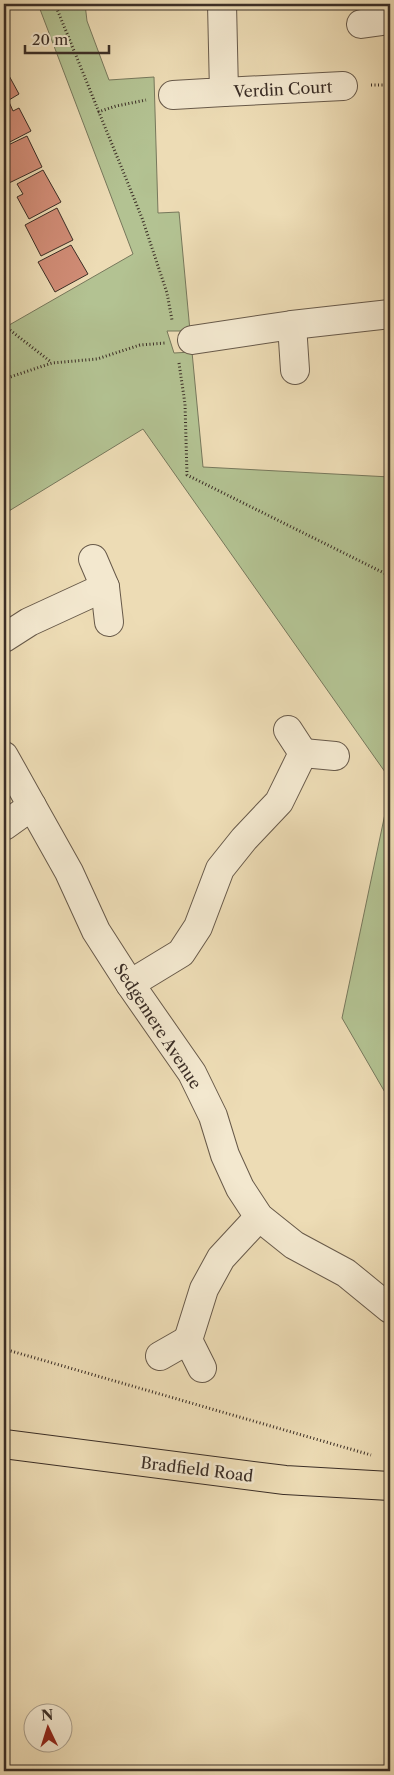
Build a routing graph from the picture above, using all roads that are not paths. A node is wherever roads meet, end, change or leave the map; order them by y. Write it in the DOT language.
graph roads {
  1 [pos="222,4"];
  2 [pos="390,20"];
  3 [pos="361,24"];
  4 [pos="343,86"];
  5 [pos="224,92"];
  6 [pos="173,96"];
  7 [pos="390,314"];
  8 [pos="292,324"];
  9 [pos="178,342"];
  10 [pos="295,370"];
  11 [pos="92,558"];
  12 [pos="105,587"];
  13 [pos="109,622"];
  14 [pos="4,638"];
  15 [pos="288,730"];
  16 [pos="303,753"];
  17 [pos="4,756"];
  18 [pos="336,756"];
  19 [pos="32,806"];
  20 [pos="4,826"];
  21 [pos="130,984"];
  22 [pos="258,1217"];
  23 [pos="390,1310"];
  24 [pos="188,1340"];
  25 [pos="160,1356"];
  26 [pos="202,1368"];
  27 [pos="4,1444"];
  28 [pos="390,1486"];
  1 -- 5 [label="street, Verdin Court"];
  2 -- 3 [label="street"];
  4 -- 5 [label="street, Verdin Court"];
  5 -- 6 [label="street, Verdin Court"];
  7 -- 8 [label="street"];
  8 -- 9 [label="street"];
  8 -- 10 [label="street"];
  11 -- 12 [label="street"];
  12 -- 13 [label="street"];
  12 -- 14 [label="street"];
  15 -- 16 [label="street"];
  16 -- 18 [label="street"];
  16 -- 21 [label="street"];
  17 -- 19 [label="street, Sedgemere Avenue"];
  19 -- 20 [label="street"];
  19 -- 21 [label="street, Sedgemere Avenue"];
  21 -- 22 [label="street, Sedgemere Avenue"];
  22 -- 23 [label="street, Sedgemere Avenue"];
  22 -- 24 [label="street"];
  24 -- 25 [label="street"];
  24 -- 26 [label="street"];
  27 -- 28 [label="main road, Bradfield Road"];
}
